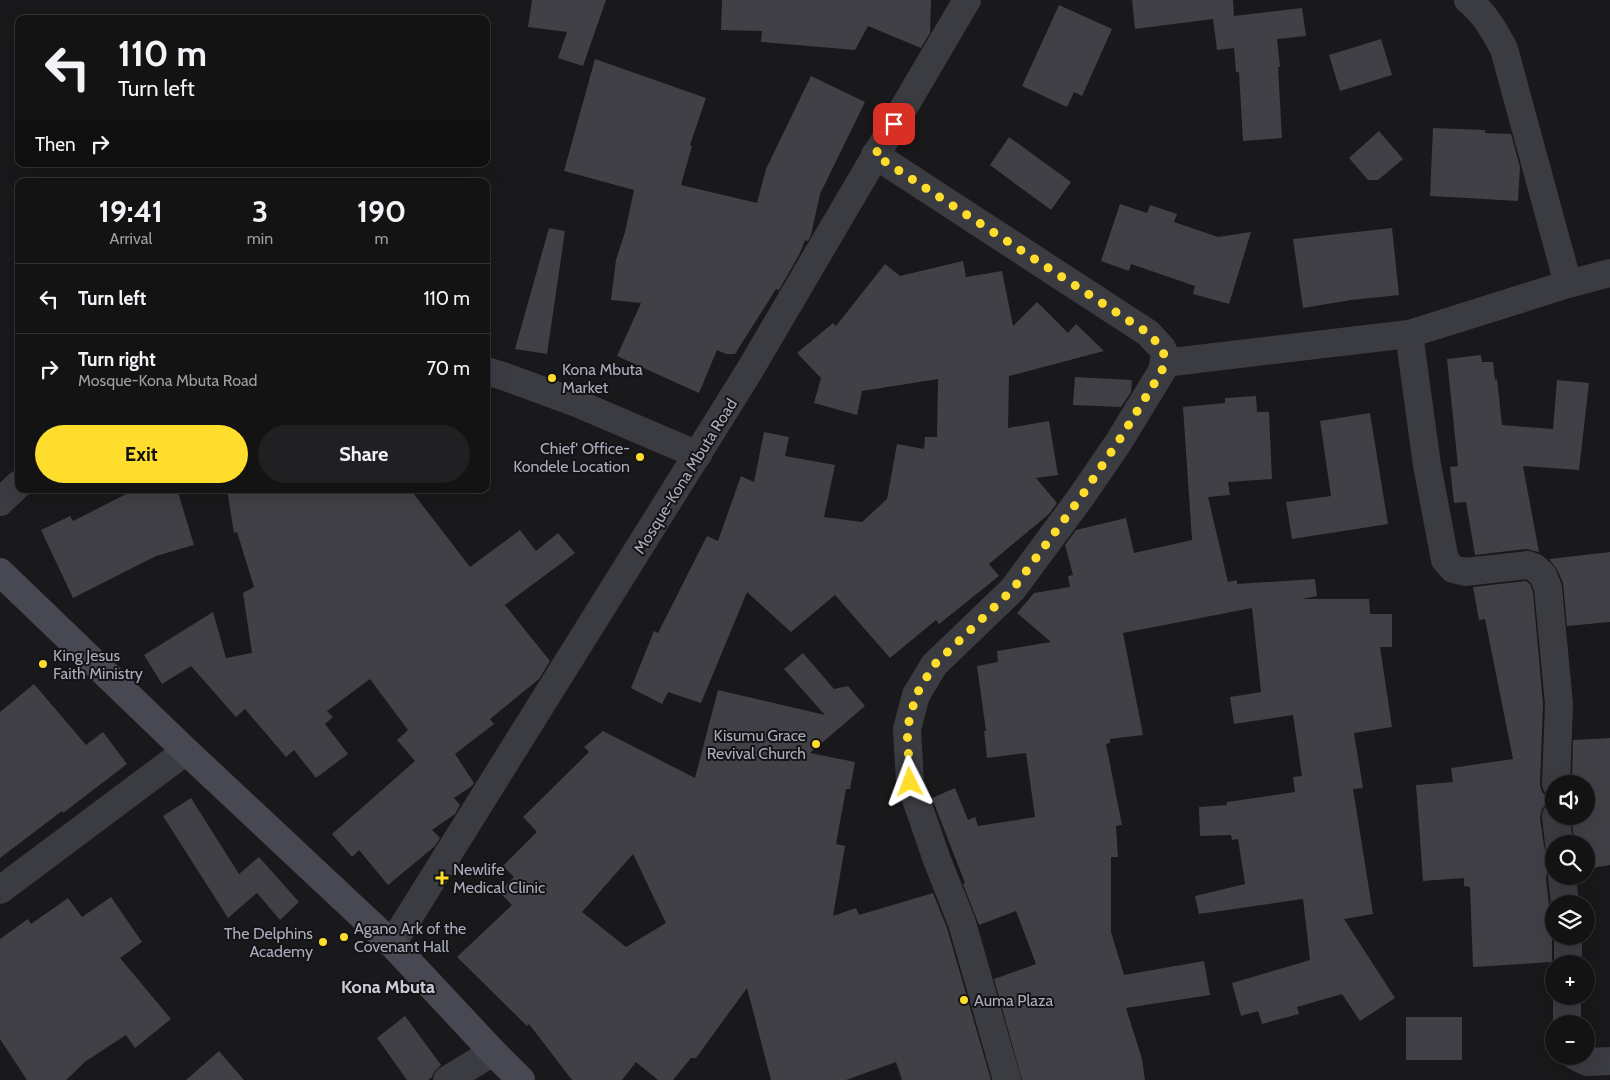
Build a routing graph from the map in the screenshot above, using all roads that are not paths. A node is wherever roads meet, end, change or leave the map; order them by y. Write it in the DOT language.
graph roads {
  1 [pos="966,0"];
  2 [pos="1468,0"];
  3 [pos="875,155"];
  4 [pos="1610,273"];
  5 [pos="1568,284"];
  6 [pos="1409,334"];
  7 [pos="1164,363"];
  8 [pos="490,372"];
  9 [pos="698,455"];
  10 [pos="15,488"];
  11 [pos="0,502"];
  12 [pos="0,572"];
  13 [pos="186,751"];
  14 [pos="1556,775"];
  15 [pos="0,890"];
  16 [pos="392,944"];
  17 [pos="493,1052"];
  18 [pos="1610,1061"];
  19 [pos="1595,1062"];
  20 [pos="447,1080"];
  21 [pos="521,1080"];
  22 [pos="1007,1080"];
  1 -- 3 [label="street, Mosque-Kona Mbuta Road"];
  2 -- 5 [label="street"];
  3 -- 7 [label="street"];
  3 -- 9 [label="street, Mosque-Kona Mbuta Road"];
  4 -- 5 [label="street"];
  5 -- 6 [label="street"];
  6 -- 7 [label="street"];
  6 -- 14 [label="street"];
  7 -- 22 [label="street"];
  8 -- 9 [label="street"];
  9 -- 16 [label="street, Mosque-Kona Mbuta Road"];
  10 -- 11 [label="street"];
  12 -- 13 [label="street"];
  13 -- 15 [label="street"];
  13 -- 16 [label="street"];
  16 -- 17 [label="street"];
  17 -- 20 [label="street"];
  17 -- 21 [label="street"];
  18 -- 19 [label="street"];
}
